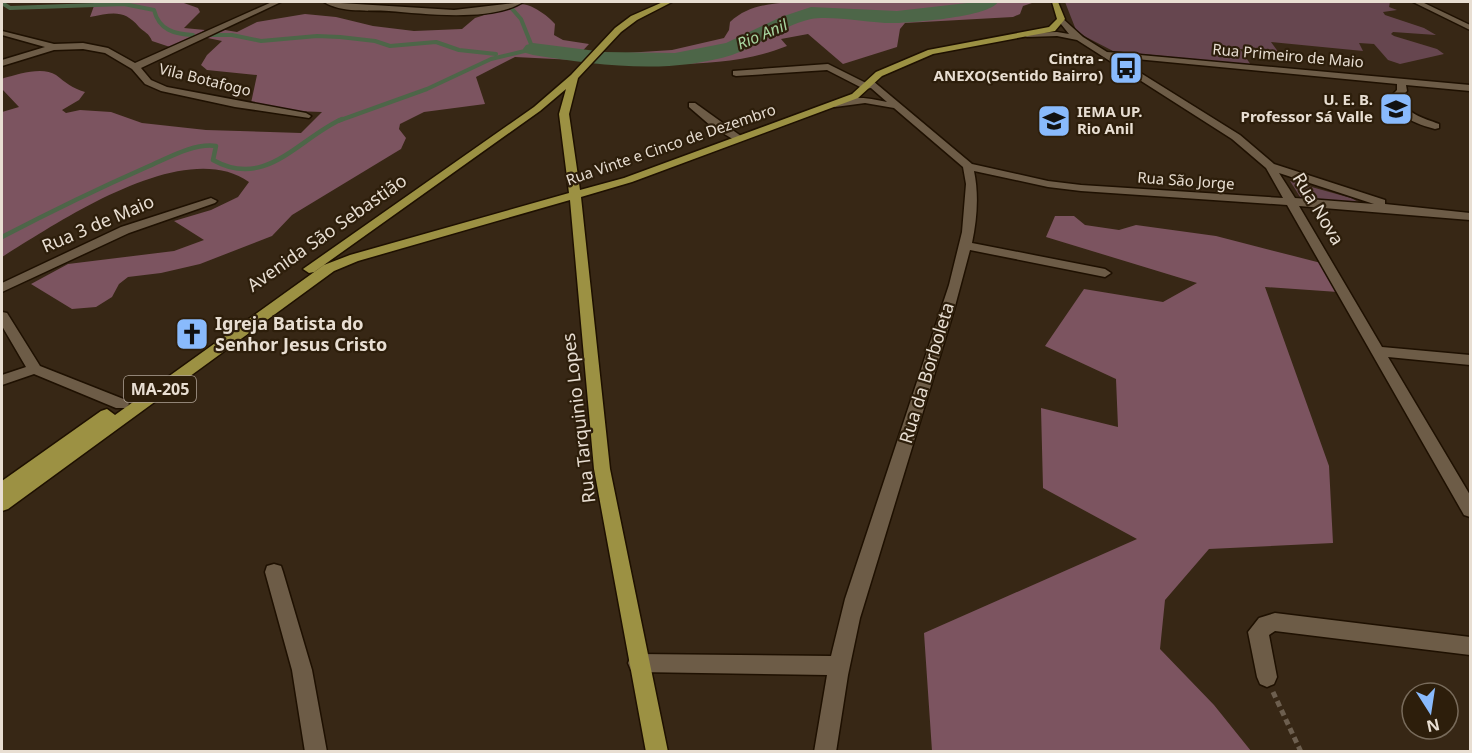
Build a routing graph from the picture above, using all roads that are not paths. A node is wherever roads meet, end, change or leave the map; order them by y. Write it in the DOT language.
graph roads {
  1 [pos="277,2"];
  2 [pos="328,2"];
  3 [pos="517,2"];
  4 [pos="668,2"];
  5 [pos="1055,2"];
  6 [pos="1416,2"];
  7 [pos="1061,19"];
  8 [pos="1470,28"];
  9 [pos="2,33"];
  10 [pos="1027,35"];
  11 [pos="1080,39"];
  12 [pos="53,47"];
  13 [pos="1103,54"];
  14 [pos="2,63"];
  15 [pos="135,66"];
  16 [pos="736,73"];
  17 [pos="574,77"];
  18 [pos="1401,82"];
  19 [pos="868,85"];
  20 [pos="1470,88"];
  21 [pos="835,104"];
  22 [pos="692,105"];
  23 [pos="897,108"];
  24 [pos="537,109"];
  25 [pos="564,114"];
  26 [pos="306,116"];
  27 [pos="1435,126"];
  28 [pos="740,139"];
  29 [pos="968,166"];
  30 [pos="1270,166"];
  31 [pos="575,197"];
  32 [pos="211,201"];
  33 [pos="1292,203"];
  34 [pos="1404,210"];
  35 [pos="1470,216"];
  36 [pos="376,223"];
  37 [pos="400,245"];
  38 [pos="964,245"];
  39 [pos="319,273"];
  40 [pos="1105,273"];
  41 [pos="2,288"];
  42 [pos="2,316"];
  43 [pos="1380,351"];
  44 [pos="1470,360"];
  45 [pos="35,369"];
  46 [pos="2,380"];
  47 [pos="121,404"];
  48 [pos="2,490"];
  49 [pos="2,504"];
  50 [pos="1470,510"];
  51 [pos="274,572"];
  52 [pos="1470,646"];
  53 [pos="638,663"];
  54 [pos="838,666"];
  55 [pos="1267,677"];
  56 [pos="653,750"];
  57 [pos="316,752"];
  58 [pos="825,752"];
  1 -- 15 [label="street"];
  2 -- 3 [label="street"];
  4 -- 17 [label="main road, Avenida São Sebastião / MA-205"];
  5 -- 7 [label="main road, Rua Nova"];
  6 -- 8 [label="street"];
  7 -- 10 [label="main road, Rua Vinte e Cinco de Dezembro"];
  7 -- 11 [label="street, Rua Nova"];
  9 -- 12 [label="street, Vila Botafogo"];
  10 -- 11 [label="street, Rua Vinte e Cinco de Dezembro"];
  10 -- 19 [label="main road, Rua Vinte e Cinco de Dezembro"];
  11 -- 13 [label="street, Rua Nova"];
  12 -- 14 [label="street"];
  12 -- 15 [label="street, Vila Botafogo"];
  13 -- 18 [label="street, Rua Primeiro de Maio"];
  13 -- 30 [label="street, Rua Nova"];
  15 -- 26 [label="street, Vila Botafogo"];
  16 -- 19 [label="street"];
  17 -- 24 [label="main road, Avenida São Sebastião / MA-205"];
  17 -- 25 [label="main road, Rua Tarquinio Lopes"];
  18 -- 20 [label="street, Rua Primeiro de Maio"];
  18 -- 27 [label="street"];
  19 -- 21 [label="main road, Rua Vinte e Cinco de Dezembro"];
  19 -- 23 [label="street"];
  21 -- 23 [label="street"];
  21 -- 28 [label="main road, Rua Vinte e Cinco de Dezembro"];
  22 -- 28 [label="street"];
  23 -- 29 [label="street"];
  24 -- 25 [label="main road"];
  24 -- 36 [label="main road, Avenida São Sebastião / MA-205"];
  25 -- 31 [label="main road, Rua Tarquinio Lopes"];
  28 -- 31 [label="main road, Rua Vinte e Cinco de Dezembro"];
  29 -- 33 [label="street, Rua São Jorge"];
  29 -- 38 [label="street, Rua da Borboleta"];
  30 -- 33 [label="street, Rua Nova"];
  30 -- 34 [label="street, Rua São Jorge"];
  31 -- 37 [label="main road, Rua Vinte e Cinco de Dezembro"];
  31 -- 53 [label="main road, Rua Tarquinio Lopes"];
  32 -- 41 [label="street, Rua 3 de Maio"];
  33 -- 34 [label="street, Rua São Jorge"];
  33 -- 43 [label="street, Rua Nova"];
  34 -- 35 [label="street, Rua São Jorge"];
  36 -- 37 [label="main road"];
  36 -- 47 [label="main road, Avenida São Sebastião / MA-205"];
  37 -- 39 [label="main road, Rua Vinte e Cinco de Dezembro"];
  38 -- 40 [label="street"];
  38 -- 54 [label="street, Rua da Borboleta"];
  39 -- 49 [label="main road, Avenida São Sebastião / MA-205"];
  42 -- 45 [label="street"];
  43 -- 44 [label="street"];
  43 -- 50 [label="street, Rua Nova"];
  45 -- 46 [label="street"];
  45 -- 47 [label="street"];
  47 -- 48 [label="main road, Avenida São Sebastião / MA-205"];
  51 -- 57 [label="street"];
  52 -- 55 [label="street"];
  53 -- 54 [label="street"];
  53 -- 56 [label="main road, Rua Tarquinio Lopes"];
  54 -- 58 [label="street, Rua da Borboleta"];
}
